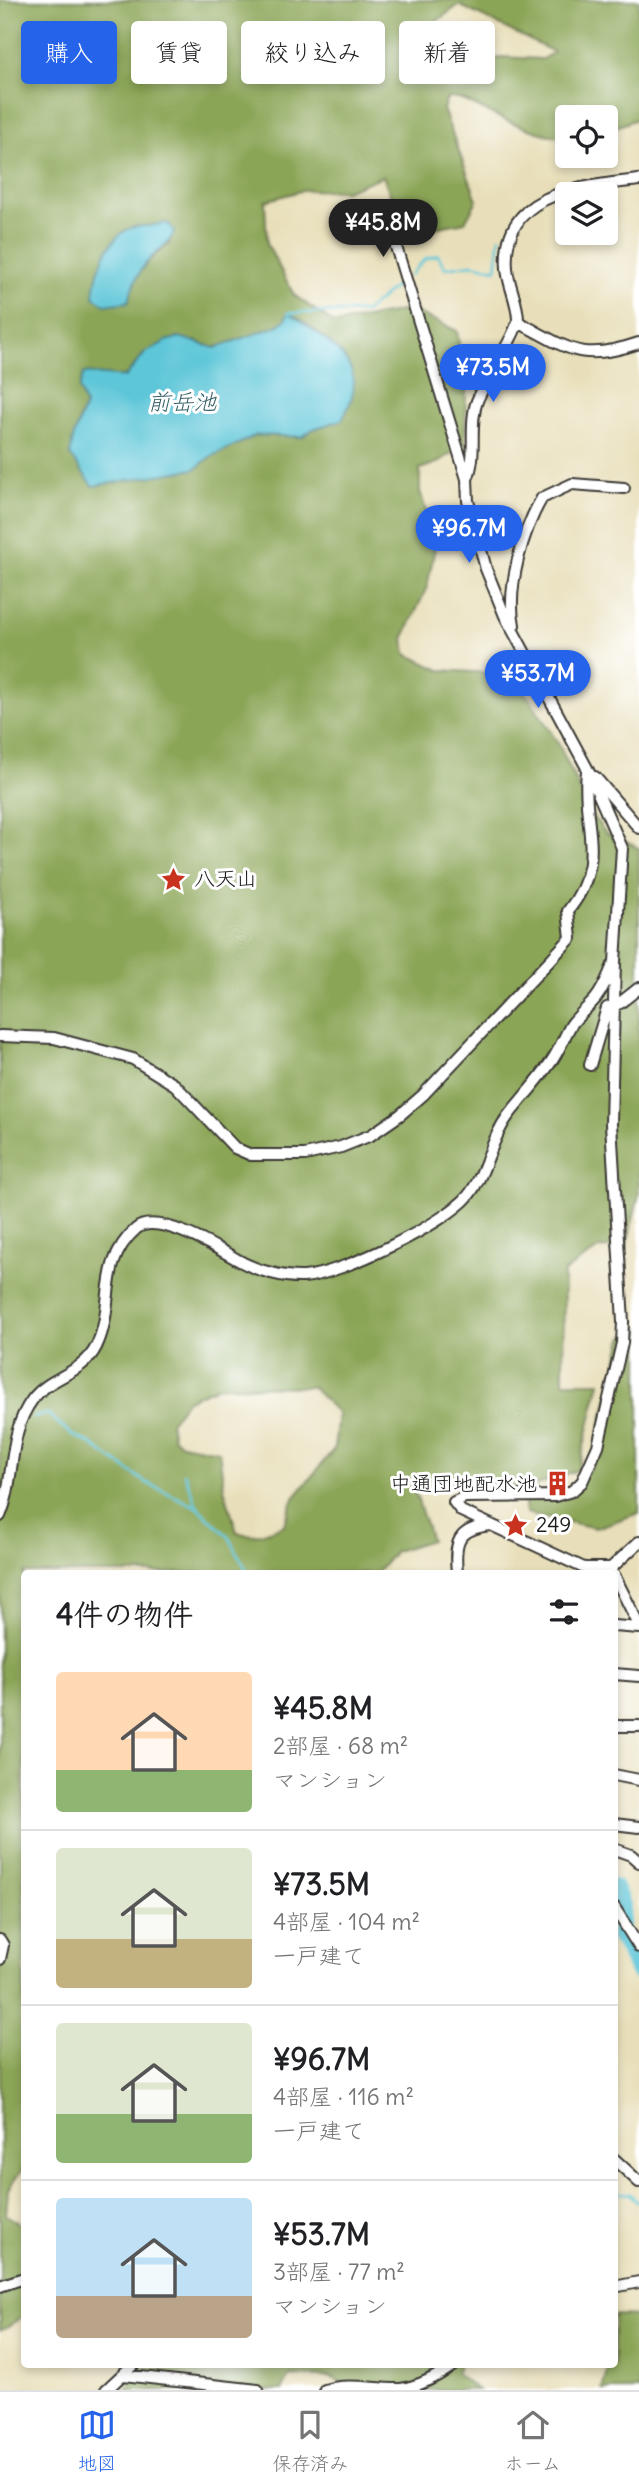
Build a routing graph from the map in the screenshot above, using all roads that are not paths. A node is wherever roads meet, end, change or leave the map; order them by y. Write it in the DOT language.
graph roads {
  1 [pos="639,180"];
  2 [pos="393,237"];
  3 [pos="518,322"];
  4 [pos="639,343"];
  5 [pos="467,479"];
  6 [pos="624,488"];
  7 [pos="516,638"];
  8 [pos="587,768"];
  9 [pos="639,828"];
  10 [pos="615,962"];
  11 [pos="639,988"];
  12 [pos="614,1003"];
  13 [pos="0,1036"];
  14 [pos="590,1065"];
  15 [pos="0,1516"];
  16 [pos="492,1525"];
  17 [pos="639,1542"];
  18 [pos="457,1570"];
  19 [pos="598,1570"];
  20 [pos="615,1570"];
  21 [pos="618,1582"];
  22 [pos="618,1626"];
  23 [pos="639,1626"];
  24 [pos="618,1674"];
  25 [pos="639,1676"];
  26 [pos="618,1726"];
  27 [pos="639,1726"];
  28 [pos="618,1776"];
  29 [pos="639,1780"];
  30 [pos="618,1825"];
  31 [pos="639,1827"];
  32 [pos="618,1850"];
  33 [pos="639,1862"];
  34 [pos="618,1914"];
  35 [pos="0,1940"];
  36 [pos="636,1943"];
  37 [pos="0,1959"];
  38 [pos="618,2163"];
  39 [pos="639,2182"];
  40 [pos="21,2279"];
  41 [pos="639,2282"];
  42 [pos="0,2286"];
  43 [pos="618,2286"];
  44 [pos="130,2368"];
  45 [pos="449,2368"];
  46 [pos="122,2375"];
  47 [pos="107,2390"];
  48 [pos="258,2390"];
  49 [pos="325,2390"];
  1 -- 3 [label="street"];
  2 -- 5 [label="street"];
  3 -- 4 [label="street"];
  3 -- 5 [label="street"];
  5 -- 7 [label="street"];
  6 -- 7 [label="street"];
  7 -- 8 [label="street"];
  8 -- 9 [label="street"];
  8 -- 10 [label="street"];
  8 -- 13 [label="street"];
  10 -- 12 [label="street"];
  10 -- 15 [label="street"];
  11 -- 12 [label="street"];
  12 -- 14 [label="street"];
  12 -- 16 [label="street"];
  16 -- 18 [label="street"];
  16 -- 19 [label="street"];
  17 -- 20 [label="street"];
  21 -- 23 [label="street"];
  22 -- 23 [label="street"];
  24 -- 25 [label="street"];
  26 -- 27 [label="street"];
  28 -- 29 [label="street"];
  30 -- 31 [label="street"];
  32 -- 33 [label="street"];
  34 -- 36 [label="street"];
  35 -- 37 [label="street"];
  38 -- 39 [label="street"];
  40 -- 42 [label="street"];
  41 -- 43 [label="street"];
  44 -- 46 [label="street"];
  45 -- 49 [label="street"];
  46 -- 47 [label="street"];
  46 -- 48 [label="street"];
}
